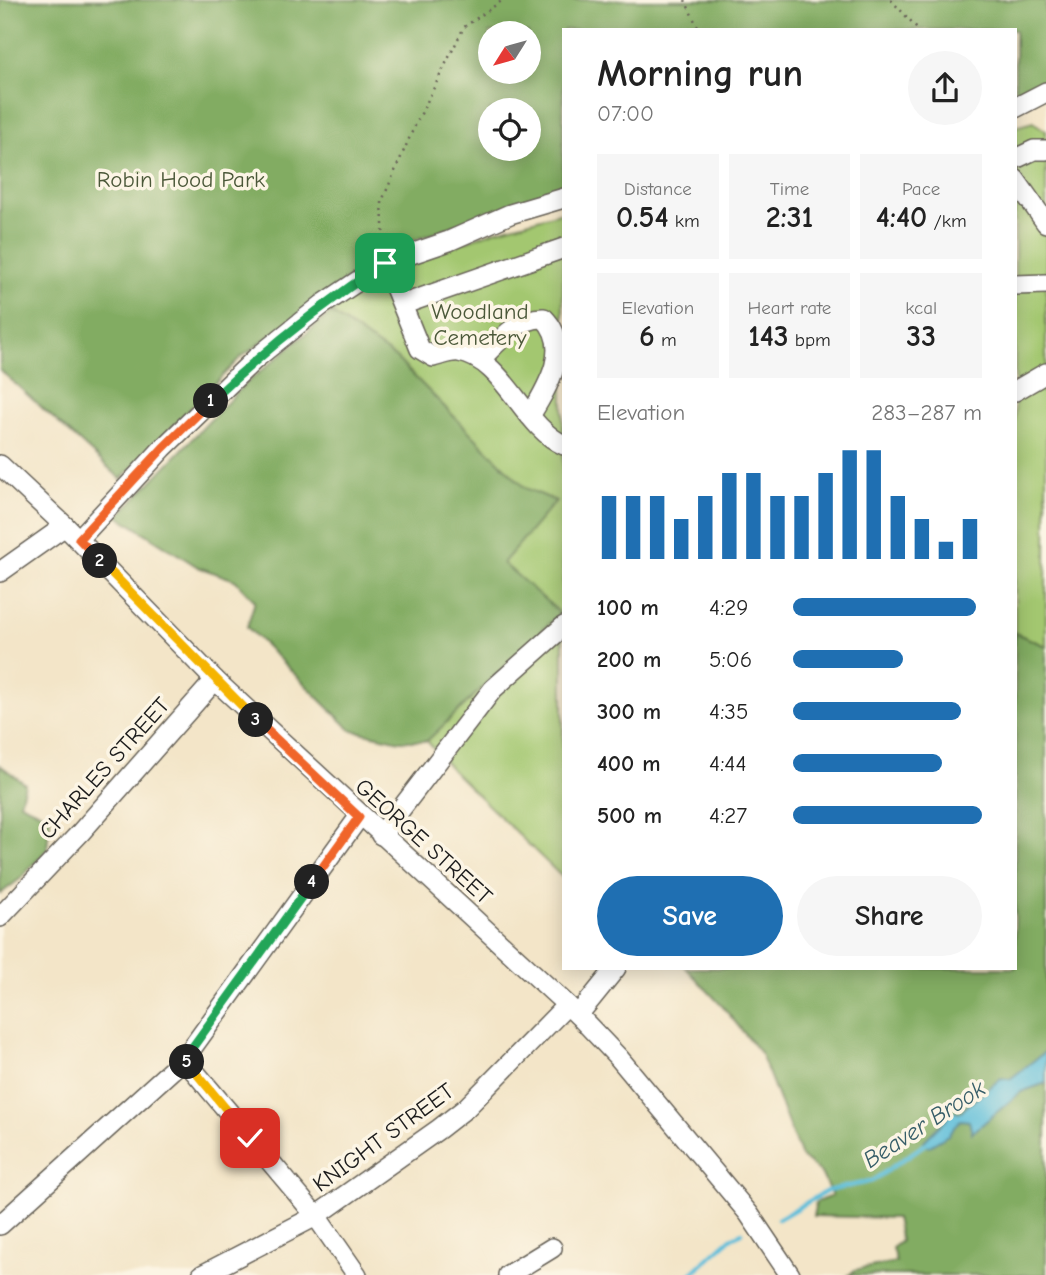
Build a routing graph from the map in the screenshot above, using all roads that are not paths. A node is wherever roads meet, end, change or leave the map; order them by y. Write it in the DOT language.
graph roads {
  1 [pos="1046,92"];
  2 [pos="1017,107"];
  3 [pos="1046,150"];
  4 [pos="1017,158"];
  5 [pos="1017,182"];
  6 [pos="562,199"];
  7 [pos="1046,223"];
  8 [pos="562,249"];
  9 [pos="385,263"];
  10 [pos="1046,284"];
  11 [pos="1017,285"];
  12 [pos="404,304"];
  13 [pos="481,359"];
  14 [pos="1046,373"];
  15 [pos="1017,390"];
  16 [pos="530,416"];
  17 [pos="562,444"];
  18 [pos="0,465"];
  19 [pos="72,533"];
  20 [pos="0,572"];
  21 [pos="562,628"];
  22 [pos="215,680"];
  23 [pos="359,817"];
  24 [pos="381,835"];
  25 [pos="0,917"];
  26 [pos="614,970"];
  27 [pos="573,1010"];
  28 [pos="184,1059"];
  29 [pos="316,1216"];
  30 [pos="0,1225"];
  31 [pos="552,1248"];
  32 [pos="202,1275"];
  33 [pos="357,1275"];
  34 [pos="508,1275"];
  35 [pos="790,1275"];
  1 -- 2 [label="street"];
  3 -- 4 [label="street"];
  5 -- 7 [label="street"];
  6 -- 9 [label="street"];
  8 -- 12 [label="street"];
  9 -- 12 [label="street"];
  9 -- 19 [label="street"];
  10 -- 11 [label="street"];
  12 -- 13 [label="street"];
  13 -- 16 [label="street"];
  13 -- 16 [label="street"];
  14 -- 15 [label="street"];
  16 -- 17 [label="street"];
  18 -- 19 [label="street, GEORGE STREET"];
  19 -- 20 [label="street"];
  19 -- 22 [label="street, GEORGE STREET"];
  21 -- 24 [label="street"];
  22 -- 23 [label="street, GEORGE STREET"];
  22 -- 25 [label="street, CHARLES STREET"];
  23 -- 24 [label="street, GEORGE STREET"];
  23 -- 28 [label="street"];
  24 -- 27 [label="street, GEORGE STREET"];
  26 -- 27 [label="street, KNIGHT STREET"];
  27 -- 29 [label="street, KNIGHT STREET"];
  27 -- 35 [label="street, GEORGE STREET"];
  28 -- 29 [label="street"];
  28 -- 30 [label="street"];
  29 -- 32 [label="street, KNIGHT STREET"];
  29 -- 33 [label="street"];
  31 -- 34 [label="street"];
}
